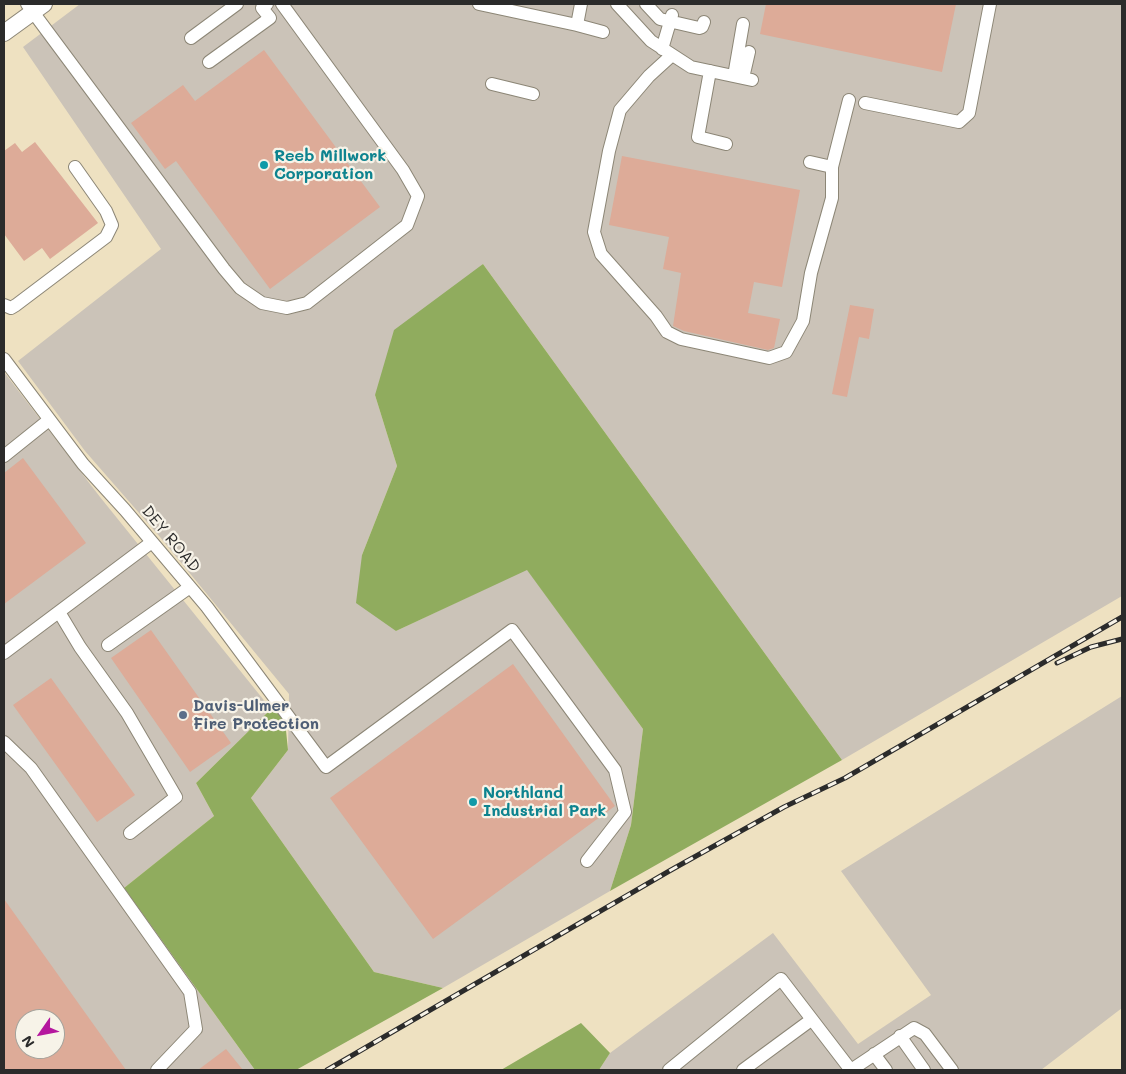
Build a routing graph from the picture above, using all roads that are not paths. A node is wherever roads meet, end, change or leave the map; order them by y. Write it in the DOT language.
graph roads {
  1 [pos="237,4"];
  2 [pos="282,4"];
  3 [pos="479,4"];
  4 [pos="581,4"];
  5 [pos="617,4"];
  6 [pos="646,4"];
  7 [pos="990,4"];
  8 [pos="263,5"];
  9 [pos="34,6"];
  10 [pos="671,17"];
  11 [pos="704,22"];
  12 [pos="743,24"];
  13 [pos="577,25"];
  14 [pos="603,32"];
  15 [pos="4,34"];
  16 [pos="191,38"];
  17 [pos="667,52"];
  18 [pos="749,52"];
  19 [pos="209,62"];
  20 [pos="710,72"];
  21 [pos="743,78"];
  22 [pos="492,84"];
  23 [pos="533,94"];
  24 [pos="849,100"];
  25 [pos="866,103"];
  26 [pos="726,144"];
  27 [pos="810,162"];
  28 [pos="75,167"];
  29 [pos="832,167"];
  30 [pos="4,305"];
  31 [pos="4,359"];
  32 [pos="49,420"];
  33 [pos="4,456"];
  34 [pos="152,542"];
  35 [pos="190,587"];
  36 [pos="59,612"];
  37 [pos="108,645"];
  38 [pos="4,653"];
  39 [pos="4,742"];
  40 [pos="130,833"];
  41 [pos="587,861"];
  42 [pos="811,1020"];
  43 [pos="900,1036"];
  44 [pos="874,1054"];
  45 [pos="157,1070"];
  46 [pos="668,1070"];
  47 [pos="743,1070"];
  48 [pos="850,1070"];
  49 [pos="886,1070"];
  50 [pos="924,1070"];
  51 [pos="952,1070"];
  1 -- 16 [label="street"];
  2 -- 9 [label="street"];
  3 -- 13 [label="street"];
  4 -- 13 [label="street"];
  5 -- 17 [label="street"];
  6 -- 10 [label="street"];
  7 -- 25 [label="street"];
  8 -- 19 [label="street"];
  9 -- 15 [label="main road"];
  10 -- 11 [label="street"];
  10 -- 17 [label="street"];
  12 -- 21 [label="street"];
  13 -- 14 [label="street"];
  17 -- 20 [label="street"];
  17 -- 29 [label="street"];
  18 -- 21 [label="street"];
  20 -- 21 [label="street"];
  20 -- 26 [label="street"];
  22 -- 23 [label="street"];
  24 -- 29 [label="street"];
  27 -- 29 [label="street"];
  28 -- 30 [label="street"];
  31 -- 32 [label="street, DEY ROAD"];
  32 -- 33 [label="street"];
  32 -- 34 [label="street, DEY ROAD"];
  34 -- 35 [label="street, DEY ROAD"];
  34 -- 36 [label="street"];
  35 -- 37 [label="street"];
  35 -- 41 [label="street, DEY ROAD"];
  36 -- 38 [label="street"];
  36 -- 40 [label="street"];
  39 -- 45 [label="street"];
  42 -- 46 [label="street"];
  42 -- 47 [label="street"];
  42 -- 48 [label="street"];
  43 -- 44 [label="street"];
  43 -- 50 [label="street"];
  43 -- 51 [label="street"];
  44 -- 48 [label="street"];
  44 -- 49 [label="street"];
}
